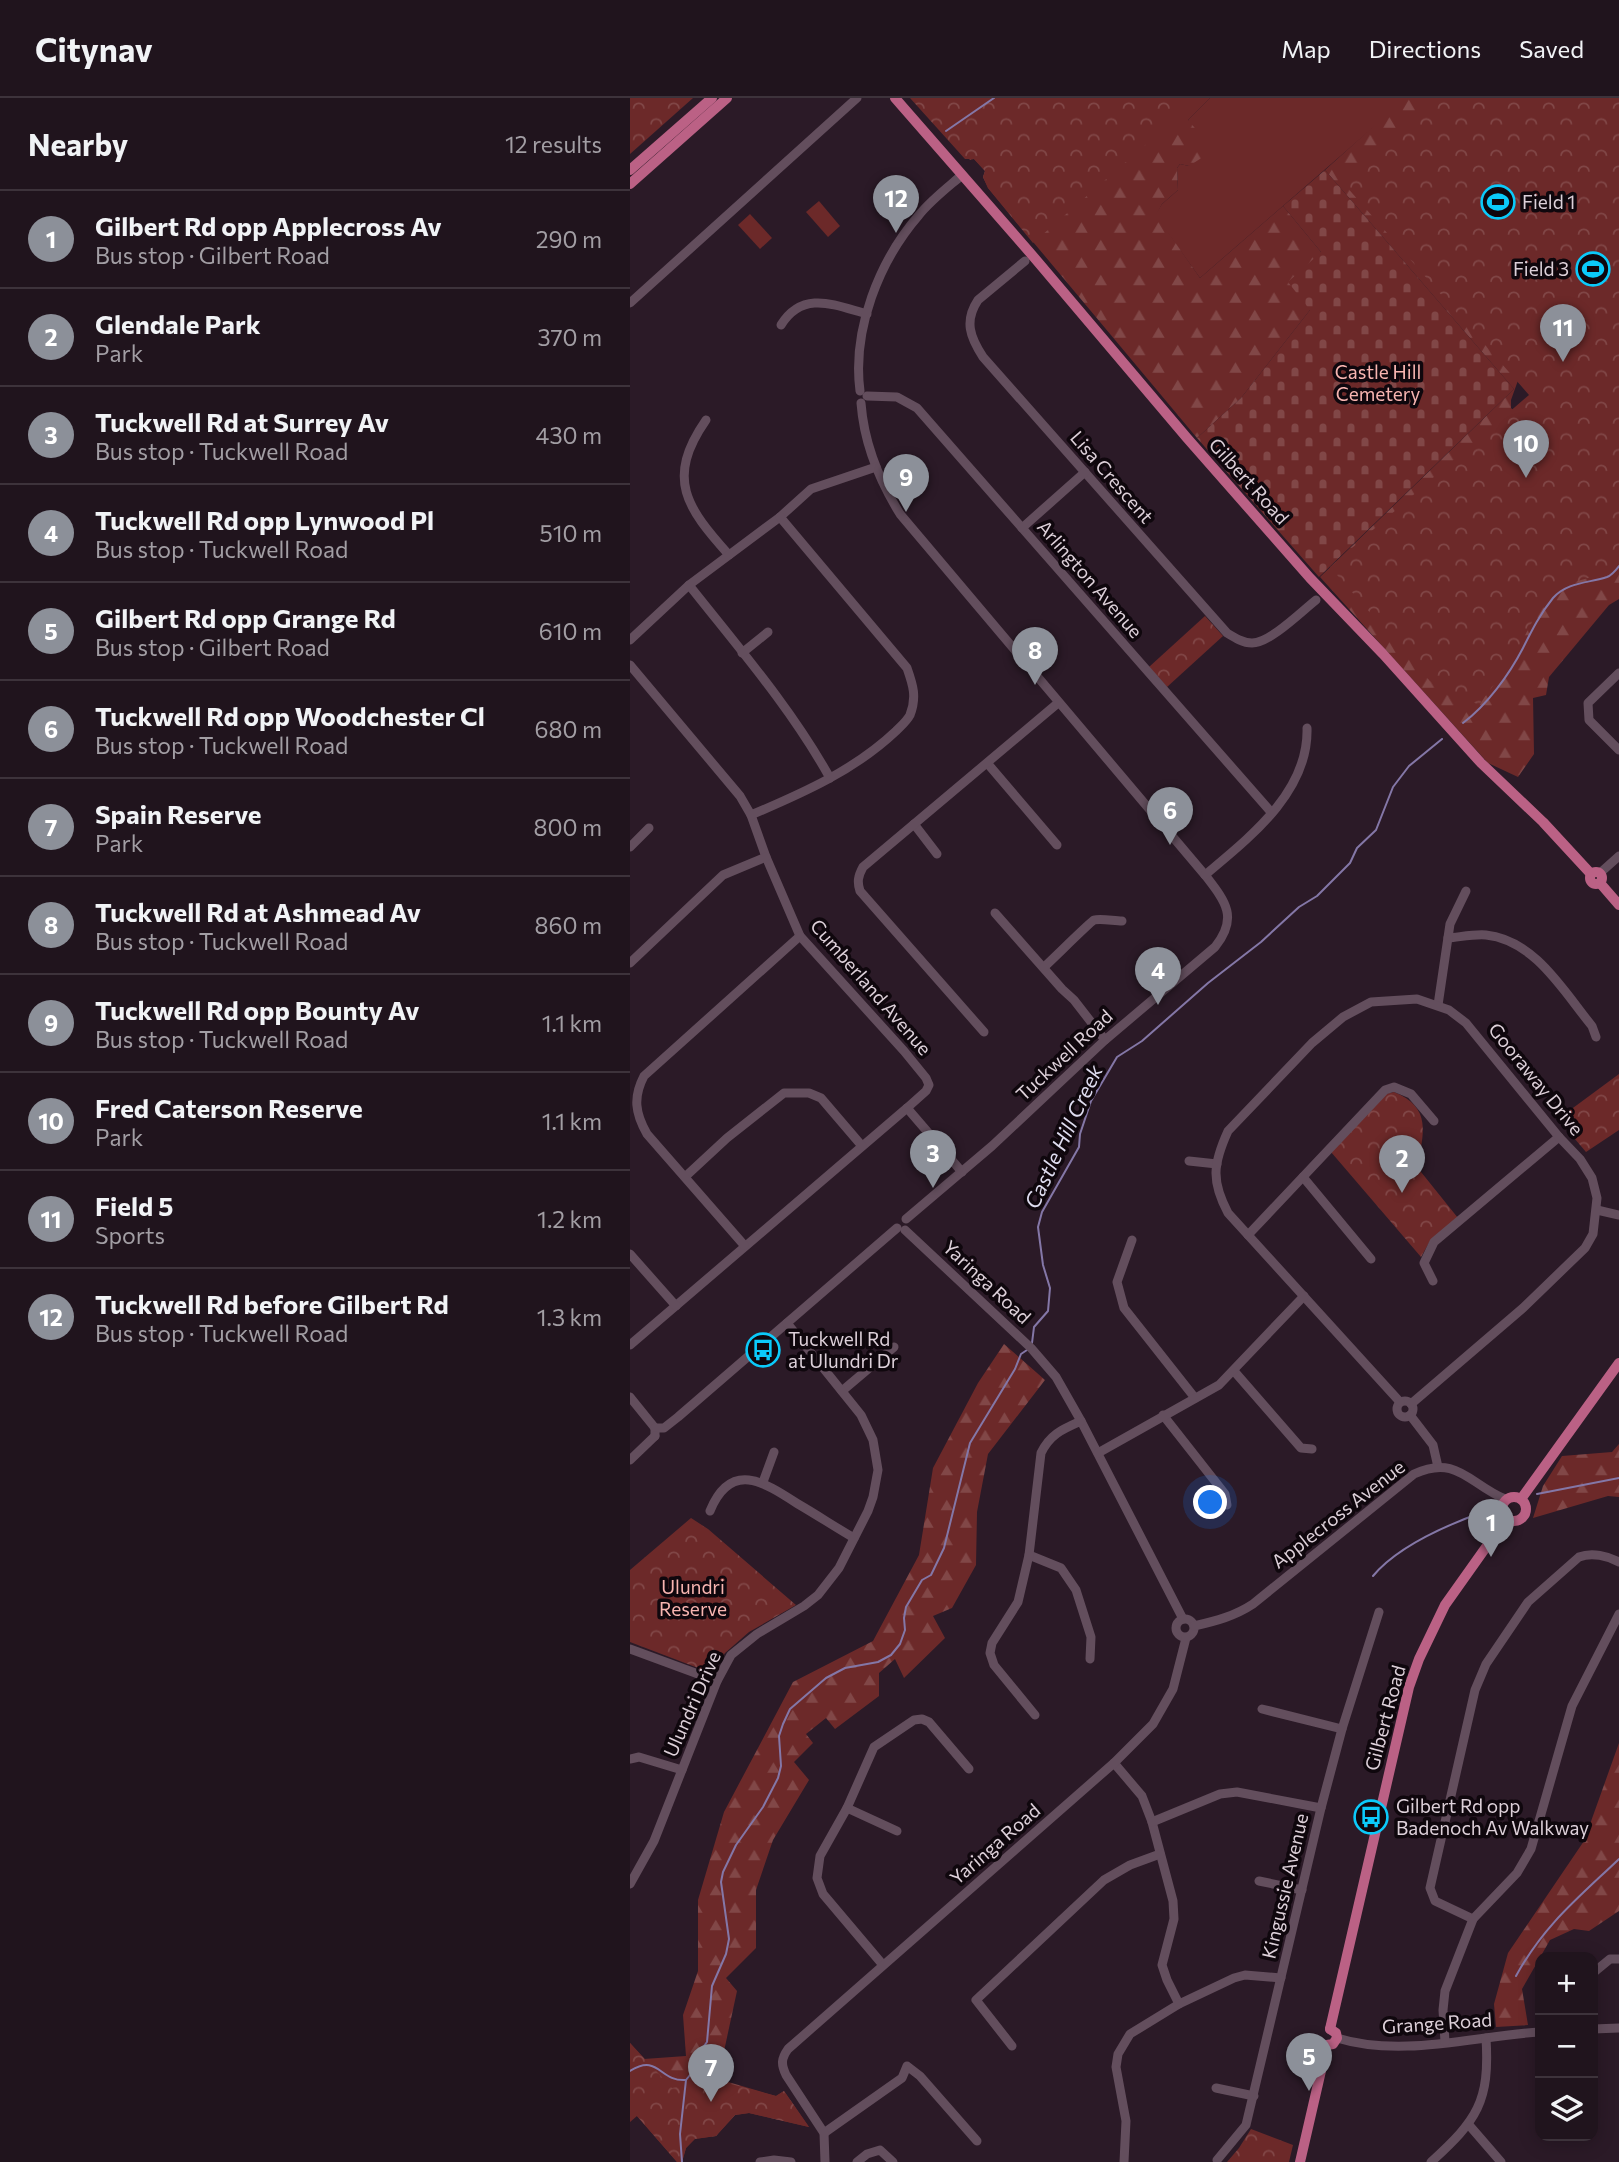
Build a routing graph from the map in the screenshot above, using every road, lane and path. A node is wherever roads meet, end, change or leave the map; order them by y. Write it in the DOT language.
graph roads {
  1 [pos="712,98"];
  2 [pos="727,98"];
  3 [pos="857,98"];
  4 [pos="895,98"];
  5 [pos="630,170"];
  6 [pos="962,175"];
  7 [pos="630,184"];
  8 [pos="1025,261"];
  9 [pos="630,303"];
  10 [pos="867,314"];
  11 [pos="781,325"];
  12 [pos="863,397"];
  13 [pos="706,420"];
  14 [pos="876,467"];
  15 [pos="1085,472"];
  16 [pos="780,517"];
  17 [pos="1022,528"];
  18 [pos="729,555"];
  19 [pos="689,584"];
  20 [pos="1316,600"];
  21 [pos="768,632"];
  22 [pos="630,640"];
  23 [pos="742,653"];
  24 [pos="630,665"];
  25 [pos="1619,673"];
  26 [pos="1058,703"];
  27 [pos="1307,728"];
  28 [pos="1619,750"];
  29 [pos="988,764"];
  30 [pos="830,778"];
  31 [pos="1271,812"];
  32 [pos="751,815"];
  33 [pos="914,824"];
  34 [pos="649,828"];
  35 [pos="1057,845"];
  36 [pos="630,847"];
  37 [pos="937,854"];
  38 [pos="1619,856"];
  39 [pos="766,857"];
  40 [pos="1205,875"];
  41 [pos="1597,877"];
  42 [pos="1466,891"];
  43 [pos="1619,905"];
  44 [pos="995,913"];
  45 [pos="1122,922"];
  46 [pos="800,936"];
  47 [pos="1448,938"];
  48 [pos="630,963"];
  49 [pos="1044,968"];
  50 [pos="1438,1005"];
  51 [pos="984,1032"];
  52 [pos="1596,1037"];
  53 [pos="1105,1040"];
  54 [pos="907,1108"];
  55 [pos="1434,1121"];
  56 [pos="1559,1137"];
  57 [pos="862,1146"];
  58 [pos="1189,1161"];
  59 [pos="1217,1164"];
  60 [pos="962,1172"];
  61 [pos="686,1176"];
  62 [pos="1303,1177"];
  63 [pos="1597,1210"];
  64 [pos="1619,1215"];
  65 [pos="901,1229"];
  66 [pos="1248,1235"];
  67 [pos="1132,1240"];
  68 [pos="744,1245"];
  69 [pos="630,1254"];
  70 [pos="1371,1259"];
  71 [pos="1433,1281"];
  72 [pos="1304,1296"];
  73 [pos="676,1306"];
  74 [pos="787,1322"];
  75 [pos="630,1345"];
  76 [pos="894,1347"];
  77 [pos="1619,1363"];
  78 [pos="1234,1371"];
  79 [pos="842,1391"];
  80 [pos="630,1397"];
  81 [pos="1195,1398"];
  82 [pos="1400,1402"];
  83 [pos="1411,1404"];
  84 [pos="1163,1415"];
  85 [pos="1410,1415"];
  86 [pos="1081,1421"];
  87 [pos="658,1430"];
  88 [pos="1312,1449"];
  89 [pos="774,1452"];
  90 [pos="1098,1453"];
  91 [pos="630,1460"];
  92 [pos="1438,1466"];
  93 [pos="763,1482"];
  94 [pos="1505,1499"];
  95 [pos="1521,1499"];
  96 [pos="1227,1505"];
  97 [pos="710,1511"];
  98 [pos="1506,1519"];
  99 [pos="854,1538"];
  100 [pos="1029,1555"];
  101 [pos="1619,1562"];
  102 [pos="1379,1612"];
  103 [pos="1619,1614"];
  104 [pos="1182,1619"];
  105 [pos="1194,1626"];
  106 [pos="1186,1638"];
  107 [pos="630,1648"];
  108 [pos="1090,1659"];
  109 [pos="717,1681"];
  110 [pos="1262,1709"];
  111 [pos="1035,1715"];
  112 [pos="1342,1729"];
  113 [pos="630,1759"];
  114 [pos="1114,1763"];
  115 [pos="969,1769"];
  116 [pos="681,1770"];
  117 [pos="847,1808"];
  118 [pos="1321,1808"];
  119 [pos="1152,1822"];
  120 [pos="897,1831"];
  121 [pos="1160,1854"];
  122 [pos="1259,1881"];
  123 [pos="630,1884"];
  124 [pos="1302,1890"];
  125 [pos="1473,1919"];
  126 [pos="1619,1959"];
  127 [pos="883,1965"];
  128 [pos="1598,1969"];
  129 [pos="1281,1978"];
  130 [pos="1179,2004"];
  131 [pos="1619,2028"];
  132 [pos="1598,2029"];
  133 [pos="1535,2033"];
  134 [pos="1334,2034"];
  135 [pos="1486,2038"];
  136 [pos="1445,2042"];
  137 [pos="1012,2046"];
  138 [pos="1216,2088"];
  139 [pos="1254,2096"];
  140 [pos="1469,2126"];
  141 [pos="824,2133"];
  142 [pos="977,2141"];
  143 [pos="1217,2160"];
  144 [pos="760,2162"];
  145 [pos="791,2162"];
  146 [pos="825,2162"];
  147 [pos="856,2162"];
  148 [pos="894,2162"];
  149 [pos="1124,2162"];
  150 [pos="1300,2162"];
  151 [pos="1431,2162"];
  152 [pos="1501,2162"];
  1 -- 5 [label="main road"];
  2 -- 7 [label="main road"];
  3 -- 9 [label="street"];
  4 -- 6 [label="main road, Gilbert Road"];
  6 -- 10 [label="street, Tuckwell Road"];
  6 -- 41 [label="main road, Gilbert Road"];
  8 -- 15 [label="street, Lisa Crescent"];
  10 -- 11 [label="street"];
  10 -- 12 [label="street, Tuckwell Road"];
  12 -- 14 [label="street, Tuckwell Road"];
  12 -- 17 [label="street, Arlington Avenue"];
  13 -- 18 [label="street"];
  14 -- 16 [label="street"];
  14 -- 26 [label="street, Tuckwell Road"];
  15 -- 17 [label="street"];
  15 -- 20 [label="street, Lisa Crescent"];
  16 -- 18 [label="street"];
  16 -- 30 [label="street"];
  17 -- 31 [label="street, Arlington Avenue"];
  18 -- 19 [label="street"];
  19 -- 22 [label="street"];
  19 -- 23 [label="street"];
  21 -- 23 [label="street"];
  23 -- 30 [label="street"];
  24 -- 32 [label="street, Cumberland Avenue"];
  25 -- 28 [label="street"];
  26 -- 29 [label="street"];
  26 -- 40 [label="street, Tuckwell Road"];
  27 -- 31 [label="street"];
  29 -- 33 [label="street"];
  29 -- 35 [label="street"];
  30 -- 32 [label="street"];
  31 -- 40 [label="street"];
  32 -- 39 [label="street, Cumberland Avenue"];
  33 -- 37 [label="street"];
  33 -- 51 [label="street"];
  34 -- 36 [label="street"];
  38 -- 41 [label="street"];
  39 -- 46 [label="street, Cumberland Avenue"];
  39 -- 48 [label="street"];
  40 -- 53 [label="street, Tuckwell Road"];
  41 -- 43 [label="main road, Gilbert Road"];
  42 -- 47 [label="street"];
  44 -- 49 [label="street"];
  45 -- 49 [label="street"];
  46 -- 54 [label="street, Cumberland Avenue"];
  46 -- 61 [label="street"];
  47 -- 50 [label="street"];
  47 -- 52 [label="street"];
  49 -- 53 [label="street"];
  50 -- 56 [label="street, Gooraway Drive"];
  50 -- 59 [label="street, Gooraway Drive"];
  53 -- 60 [label="street, Tuckwell Road"];
  54 -- 57 [label="street"];
  54 -- 60 [label="street"];
  55 -- 62 [label="street"];
  56 -- 63 [label="street, Gooraway Drive"];
  56 -- 71 [label="street"];
  57 -- 61 [label="street"];
  57 -- 68 [label="street"];
  58 -- 59 [label="street"];
  59 -- 66 [label="street, Gooraway Drive"];
  60 -- 65 [label="street, Tuckwell Road"];
  61 -- 68 [label="street"];
  62 -- 66 [label="street"];
  62 -- 70 [label="street"];
  63 -- 64 [label="street"];
  63 -- 83 [label="street, Gooraway Drive"];
  65 -- 74 [label="street"];
  65 -- 86 [label="street, Yaringa Road"];
  66 -- 72 [label="street, Gooraway Drive"];
  67 -- 81 [label="street"];
  68 -- 73 [label="street"];
  69 -- 73 [label="street"];
  72 -- 78 [label="street"];
  72 -- 82 [label="street, Gooraway Drive"];
  73 -- 75 [label="street"];
  74 -- 79 [label="street, Ulundri Drive"];
  74 -- 87 [label="street"];
  76 -- 79 [label="street"];
  77 -- 95 [label="main road"];
  78 -- 81 [label="street"];
  78 -- 88 [label="street"];
  79 -- 99 [label="street, Ulundri Drive"];
  80 -- 87 [label="street"];
  81 -- 84 [label="street"];
  82 -- 83 [label="street"];
  82 -- 85 [label="street"];
  83 -- 85 [label="street"];
  84 -- 90 [label="street"];
  84 -- 96 [label="street"];
  85 -- 92 [label="street"];
  86 -- 90 [label="street, Yaringa Road"];
  86 -- 100 [label="street"];
  87 -- 91 [label="street"];
  89 -- 93 [label="street"];
  90 -- 104 [label="street, Yaringa Road"];
  92 -- 94 [label="street"];
  92 -- 105 [label="street, Applecross Avenue"];
  93 -- 97 [label="street"];
  93 -- 99 [label="street"];
  94 -- 95 [label="main road"];
  94 -- 98 [label="main road"];
  95 -- 98 [label="main road"];
  98 -- 134 [label="main road, Gilbert Road"];
  99 -- 109 [label="street, Ulundri Drive"];
  100 -- 108 [label="street"];
  100 -- 111 [label="street"];
  101 -- 125 [label="street"];
  102 -- 112 [label="street, Kingussie Avenue"];
  103 -- 125 [label="street"];
  104 -- 105 [label="street"];
  104 -- 106 [label="street"];
  105 -- 106 [label="street"];
  106 -- 114 [label="street, Yaringa Road"];
  107 -- 109 [label="street"];
  109 -- 116 [label="street, Ulundri Drive"];
  110 -- 112 [label="street"];
  112 -- 118 [label="street, Kingussie Avenue"];
  113 -- 116 [label="street"];
  114 -- 119 [label="street"];
  114 -- 127 [label="street, Yaringa Road"];
  115 -- 117 [label="street"];
  116 -- 123 [label="street, Ulundri Drive"];
  117 -- 120 [label="street"];
  117 -- 127 [label="street"];
  118 -- 119 [label="street"];
  118 -- 124 [label="street, Kingussie Avenue"];
  119 -- 121 [label="street"];
  121 -- 130 [label="street"];
  121 -- 137 [label="street"];
  122 -- 124 [label="street"];
  124 -- 129 [label="street, Kingussie Avenue"];
  125 -- 136 [label="street"];
  126 -- 128 [label="street"];
  127 -- 141 [label="street, Yaringa Road"];
  129 -- 130 [label="street"];
  129 -- 139 [label="street, Kingussie Avenue"];
  130 -- 149 [label="street"];
  131 -- 132 [label="street"];
  133 -- 135 [label="street, Grange Road"];
  134 -- 136 [label="street, Grange Road"];
  134 -- 150 [label="main road, Gilbert Road"];
  135 -- 136 [label="street, Grange Road"];
  135 -- 140 [label="street"];
  138 -- 139 [label="street"];
  139 -- 143 [label="street, Kingussie Avenue"];
  140 -- 151 [label="street"];
  140 -- 152 [label="street"];
  141 -- 142 [label="street"];
  141 -- 146 [label="street"];
  144 -- 145 [label="street"];
  147 -- 148 [label="street"];
}
